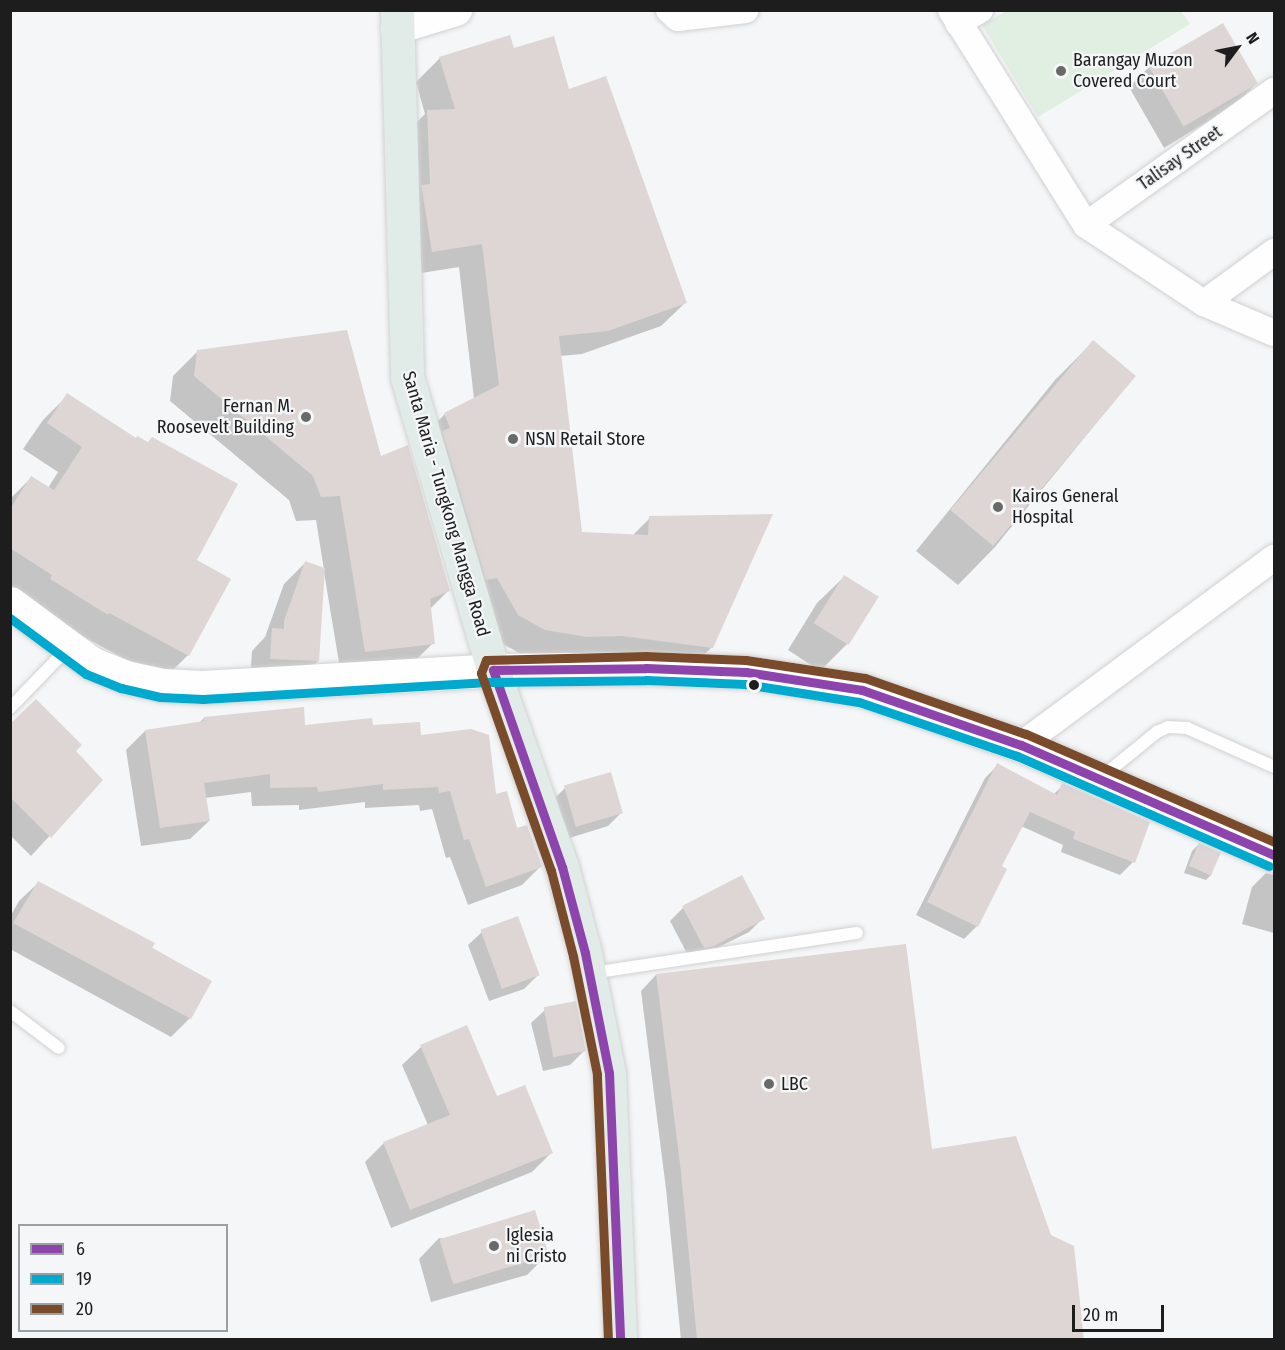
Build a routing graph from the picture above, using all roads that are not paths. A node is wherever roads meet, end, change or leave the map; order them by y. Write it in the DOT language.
graph roads {
  1 [pos="456,10"];
  2 [pos="669,10"];
  3 [pos="746,10"];
  4 [pos="980,10"];
  5 [pos="955,17"];
  6 [pos="397,19"];
  7 [pos="1275,91"];
  8 [pos="1086,225"];
  9 [pos="1275,252"];
  10 [pos="1204,303"];
  11 [pos="1275,333"];
  12 [pos="1275,558"];
  13 [pos="10,603"];
  14 [pos="69,647"];
  15 [pos="493,670"];
  16 [pos="10,708"];
  17 [pos="1021,745"];
  18 [pos="1275,766"];
  19 [pos="1100,779"];
  20 [pos="1275,855"];
  21 [pos="857,933"];
  22 [pos="589,973"];
  23 [pos="10,1011"];
  24 [pos="59,1048"];
  25 [pos="620,1340"];
  1 -- 6 [label="street"];
  2 -- 3 [label="street"];
  4 -- 5 [label="street"];
  5 -- 8 [label="street"];
  6 -- 15 [label="main road, Santa Maria - Tungkong Mangga Road"];
  7 -- 8 [label="street, Talisay Street"];
  8 -- 10 [label="street"];
  9 -- 10 [label="street"];
  10 -- 11 [label="street"];
  12 -- 17 [label="street"];
  13 -- 14 [label="main road"];
  14 -- 15 [label="main road"];
  14 -- 16 [label="lane"];
  15 -- 17 [label="main road"];
  15 -- 22 [label="main road, Santa Maria - Tungkong Mangga Road"];
  17 -- 19 [label="main road"];
  18 -- 19 [label="lane"];
  19 -- 20 [label="main road"];
  21 -- 22 [label="lane"];
  22 -- 25 [label="main road, Santa Maria - Tungkong Mangga Road"];
  23 -- 24 [label="lane"];
}
